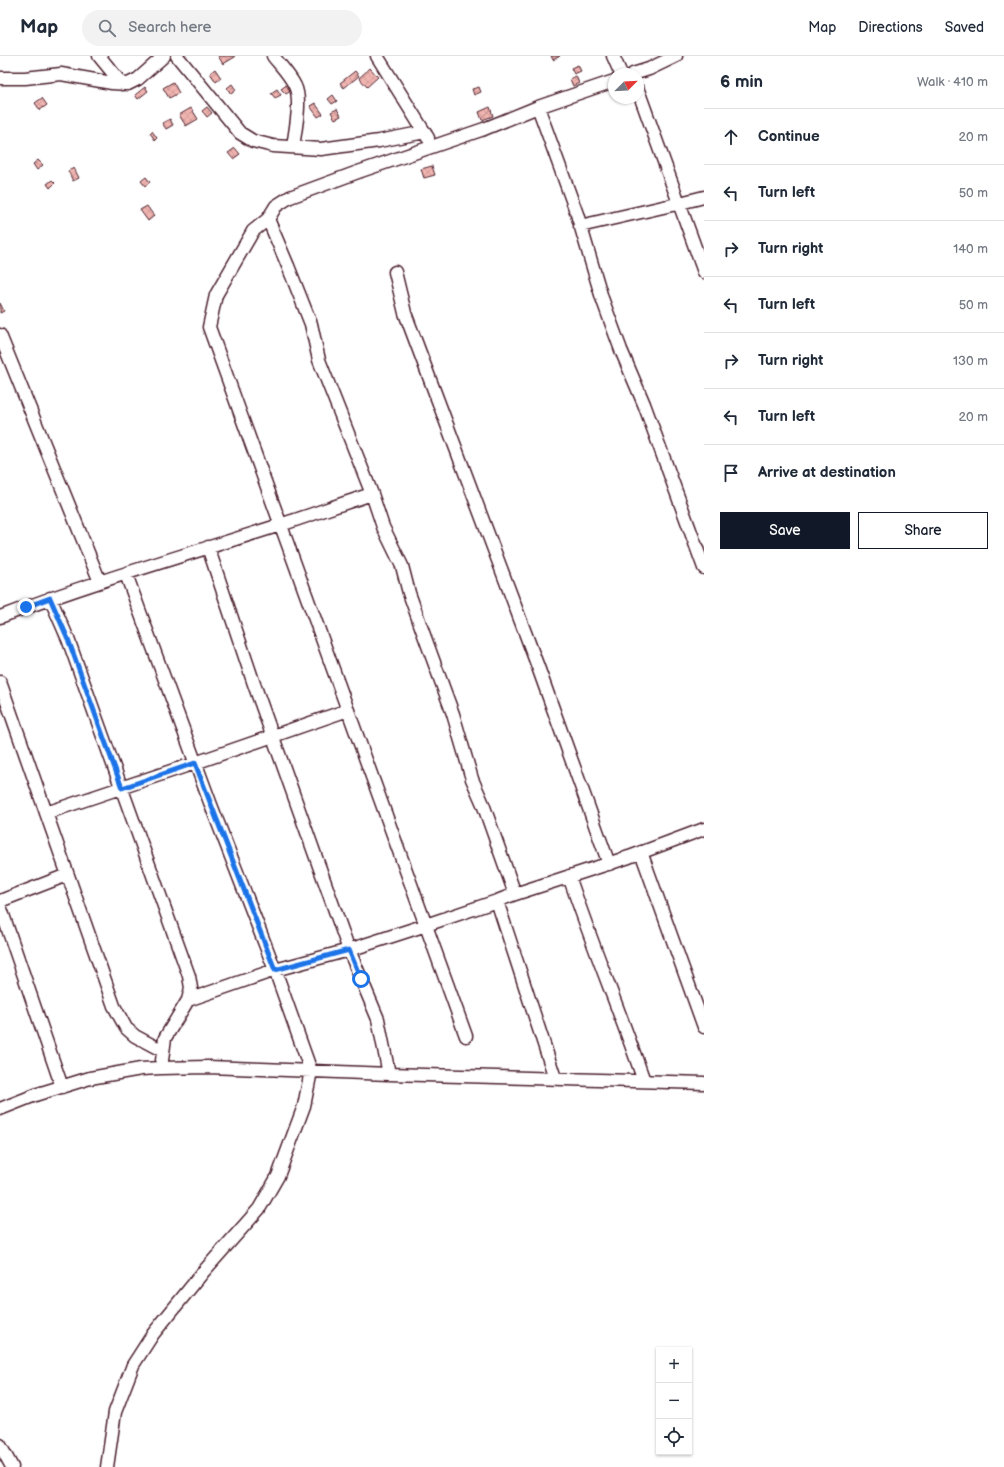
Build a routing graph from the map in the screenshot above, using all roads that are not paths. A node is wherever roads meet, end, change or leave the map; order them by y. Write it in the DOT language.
graph roads {
  1 [pos="99,56"];
  2 [pos="164,56"];
  3 [pos="178,56"];
  4 [pos="273,56"];
  5 [pos="377,56"];
  6 [pos="613,56"];
  7 [pos="676,56"];
  8 [pos="618,68"];
  9 [pos="644,71"];
  10 [pos="0,78"];
  11 [pos="608,83"];
  12 [pos="122,84"];
  13 [pos="643,104"];
  14 [pos="538,107"];
  15 [pos="425,132"];
  16 [pos="433,146"];
  17 [pos="293,147"];
  18 [pos="704,197"];
  19 [pos="679,204"];
  20 [pos="268,219"];
  21 [pos="580,226"];
  22 [pos="395,272"];
  23 [pos="704,272"];
  24 [pos="0,335"];
  25 [pos="372,494"];
  26 [pos="281,525"];
  27 [pos="208,547"];
  28 [pos="704,568"];
  29 [pos="126,574"];
  30 [pos="100,582"];
  31 [pos="50,598"];
  32 [pos="0,617"];
  33 [pos="0,682"];
  34 [pos="348,710"];
  35 [pos="5,716"];
  36 [pos="273,736"];
  37 [pos="195,763"];
  38 [pos="122,788"];
  39 [pos="46,813"];
  40 [pos="704,829"];
  41 [pos="641,852"];
  42 [pos="609,864"];
  43 [pos="68,875"];
  44 [pos="569,876"];
  45 [pos="515,894"];
  46 [pos="0,901"];
  47 [pos="497,901"];
  48 [pos="0,906"];
  49 [pos="426,925"];
  50 [pos="349,950"];
  51 [pos="275,970"];
  52 [pos="188,1000"];
  53 [pos="704,1027"];
  54 [pos="466,1036"];
  55 [pos="162,1051"];
  56 [pos="161,1068"];
  57 [pos="311,1071"];
  58 [pos="390,1074"];
  59 [pos="555,1078"];
  60 [pos="644,1081"];
  61 [pos="704,1082"];
  62 [pos="62,1087"];
  63 [pos="0,1109"];
  64 [pos="0,1444"];
  65 [pos="12,1467"];
  66 [pos="107,1467"];
  1 -- 12 [label="street"];
  2 -- 12 [label="street"];
  3 -- 17 [label="street"];
  4 -- 17 [label="street"];
  5 -- 15 [label="street"];
  6 -- 8 [label="street"];
  7 -- 9 [label="street"];
  10 -- 12 [label="street"];
  11 -- 14 [label="street"];
  13 -- 19 [label="street"];
  14 -- 16 [label="street"];
  14 -- 21 [label="street"];
  15 -- 16 [label="street"];
  15 -- 17 [label="street"];
  16 -- 20 [label="street"];
  18 -- 19 [label="street"];
  19 -- 21 [label="street"];
  19 -- 23 [label="street"];
  20 -- 25 [label="street"];
  20 -- 26 [label="street"];
  21 -- 28 [label="street"];
  22 -- 42 [label="street"];
  24 -- 30 [label="street"];
  25 -- 26 [label="street"];
  25 -- 45 [label="street"];
  26 -- 27 [label="street"];
  26 -- 34 [label="street"];
  27 -- 29 [label="street"];
  27 -- 36 [label="street"];
  29 -- 30 [label="street"];
  29 -- 37 [label="street"];
  30 -- 31 [label="street"];
  31 -- 32 [label="street"];
  31 -- 38 [label="street"];
  33 -- 35 [label="street"];
  34 -- 36 [label="street"];
  34 -- 49 [label="street"];
  35 -- 39 [label="street"];
  36 -- 37 [label="street"];
  36 -- 50 [label="street"];
  37 -- 38 [label="street"];
  37 -- 51 [label="street"];
  38 -- 39 [label="street"];
  38 -- 52 [label="street"];
  39 -- 43 [label="street"];
  40 -- 41 [label="street"];
  41 -- 42 [label="street"];
  41 -- 53 [label="street"];
  42 -- 44 [label="street"];
  43 -- 46 [label="street"];
  43 -- 55 [label="street"];
  44 -- 45 [label="street"];
  44 -- 60 [label="street"];
  45 -- 47 [label="street"];
  47 -- 49 [label="street"];
  47 -- 59 [label="street"];
  48 -- 62 [label="street"];
  49 -- 50 [label="street"];
  49 -- 54 [label="street"];
  50 -- 51 [label="street"];
  50 -- 58 [label="street"];
  51 -- 52 [label="street"];
  51 -- 57 [label="street"];
  52 -- 55 [label="street"];
  55 -- 56 [label="street"];
  56 -- 57 [label="street"];
  56 -- 62 [label="street"];
  57 -- 58 [label="street"];
  57 -- 66 [label="street"];
  58 -- 59 [label="street"];
  59 -- 60 [label="street"];
  60 -- 61 [label="street"];
  62 -- 63 [label="street"];
  64 -- 65 [label="street"];
}
